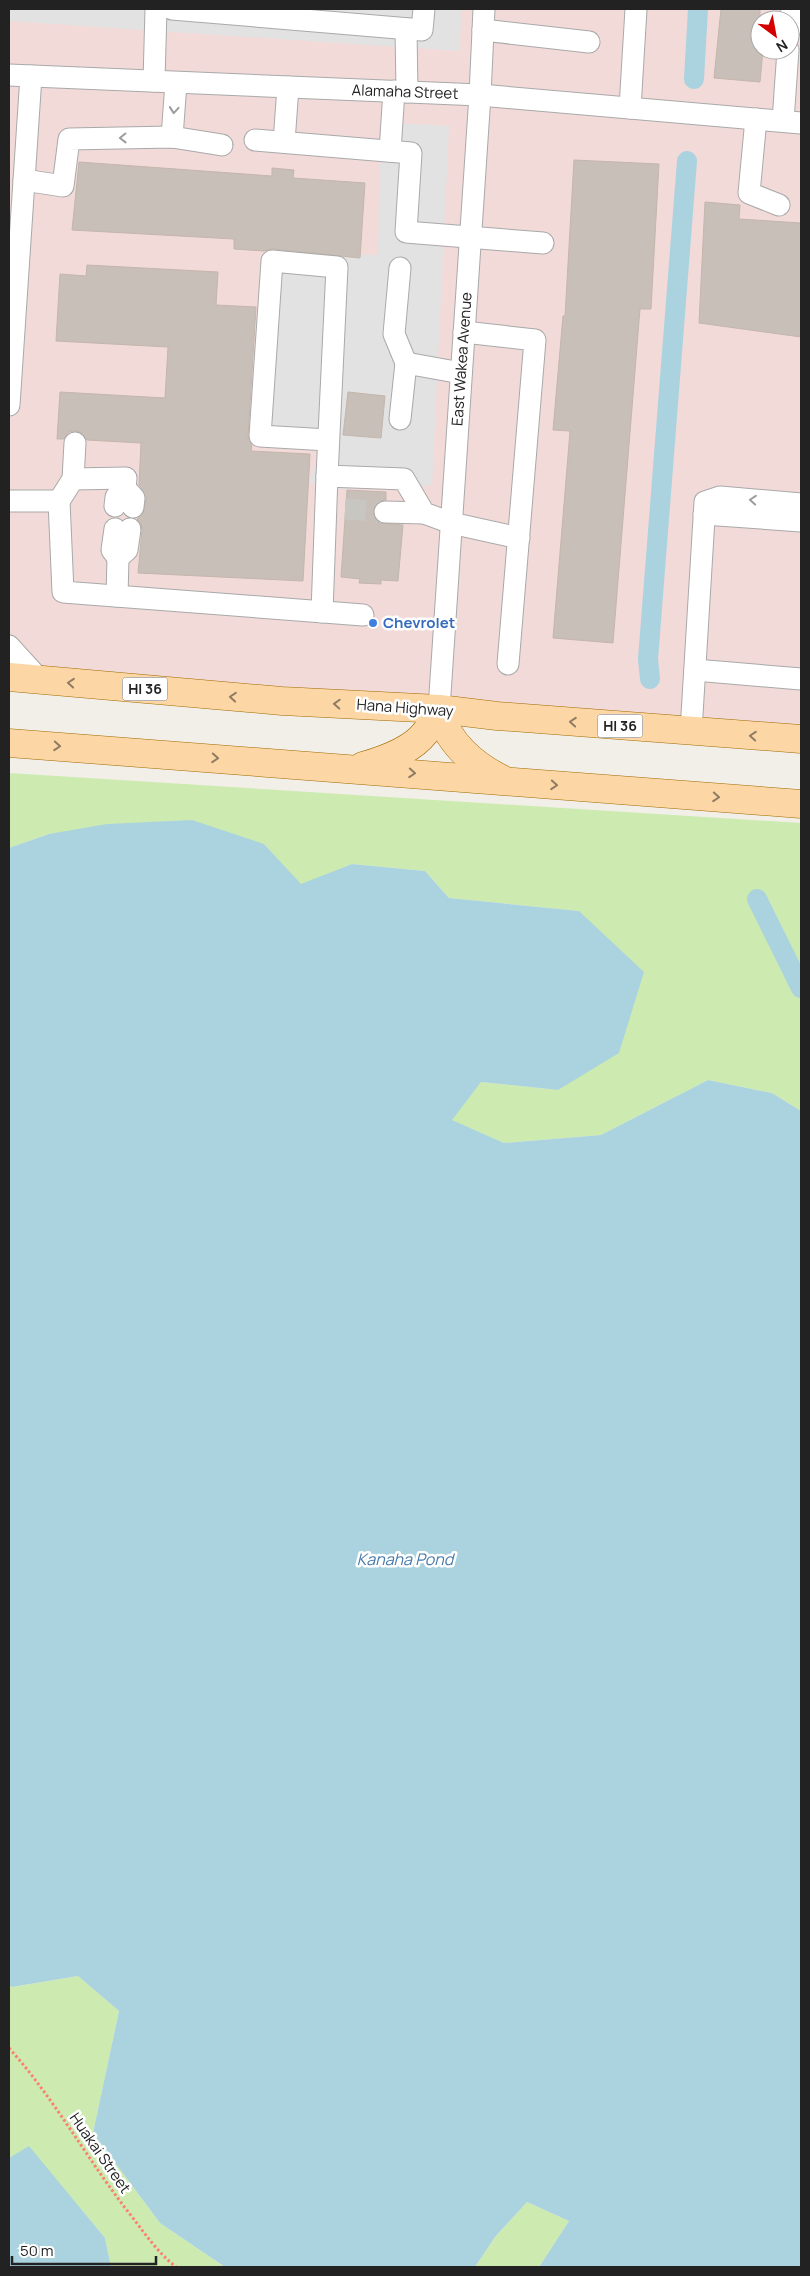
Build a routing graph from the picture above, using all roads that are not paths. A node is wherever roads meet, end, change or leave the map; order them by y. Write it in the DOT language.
graph roads {
  1 [pos="156,9"];
  2 [pos="172,9"];
  3 [pos="424,9"];
  4 [pos="484,9"];
  5 [pos="636,9"];
  6 [pos="406,29"];
  7 [pos="483,30"];
  8 [pos="589,42"];
  9 [pos="789,60"];
  10 [pos="9,75"];
  11 [pos="31,76"];
  12 [pos="154,81"];
  13 [pos="176,83"];
  14 [pos="288,87"];
  15 [pos="400,92"];
  16 [pos="480,95"];
  17 [pos="630,108"];
  18 [pos="756,118"];
  19 [pos="792,122"];
  20 [pos="172,138"];
  21 [pos="255,140"];
  22 [pos="284,142"];
  23 [pos="222,145"];
  24 [pos="390,151"];
  25 [pos="24,180"];
  26 [pos="779,205"];
  27 [pos="471,237"];
  28 [pos="543,243"];
  29 [pos="400,268"];
  30 [pos="12,302"];
  31 [pos="464,332"];
  32 [pos="406,363"];
  33 [pos="461,373"];
  34 [pos="9,405"];
  35 [pos="400,419"];
  36 [pos="328,440"];
  37 [pos="75,443"];
  38 [pos="327,476"];
  39 [pos="72,479"];
  40 [pos="9,500"];
  41 [pos="59,501"];
  42 [pos="801,504"];
  43 [pos="124,507"];
  44 [pos="385,512"];
  45 [pos="424,513"];
  46 [pos="704,514"];
  47 [pos="801,521"];
  48 [pos="451,523"];
  49 [pos="122,529"];
  50 [pos="519,538"];
  51 [pos="117,596"];
  52 [pos="322,612"];
  53 [pos="363,616"];
  54 [pos="9,646"];
  55 [pos="508,664"];
  56 [pos="695,670"];
  57 [pos="9,677"];
  58 [pos="801,679"];
  59 [pos="40,680"];
  60 [pos="439,709"];
  61 [pos="691,731"];
  62 [pos="801,739"];
  63 [pos="9,743"];
  64 [pos="346,768"];
  65 [pos="505,781"];
  66 [pos="801,804"];
  1 -- 12 [label="street"];
  2 -- 6 [label="street"];
  3 -- 6 [label="street"];
  4 -- 7 [label="street, East Wakea Avenue"];
  5 -- 17 [label="street"];
  6 -- 15 [label="street"];
  7 -- 8 [label="street"];
  7 -- 16 [label="street, East Wakea Avenue"];
  9 -- 19 [label="street"];
  10 -- 11 [label="street, Alamaha Street"];
  11 -- 12 [label="street, Alamaha Street"];
  11 -- 25 [label="street"];
  12 -- 13 [label="street, Alamaha Street"];
  13 -- 14 [label="street, Alamaha Street"];
  13 -- 20 [label="street, one-way"];
  14 -- 15 [label="street, Alamaha Street"];
  14 -- 22 [label="street"];
  15 -- 16 [label="street, Alamaha Street"];
  15 -- 24 [label="street"];
  16 -- 17 [label="street, Alamaha Street"];
  16 -- 27 [label="street, East Wakea Avenue"];
  17 -- 18 [label="street, Alamaha Street"];
  18 -- 19 [label="street, Alamaha Street"];
  18 -- 26 [label="street"];
  20 -- 23 [label="street"];
  20 -- 25 [label="street, one-way"];
  21 -- 22 [label="street"];
  22 -- 24 [label="street"];
  24 -- 27 [label="street"];
  25 -- 30 [label="street"];
  27 -- 28 [label="street"];
  27 -- 31 [label="street, East Wakea Avenue"];
  29 -- 32 [label="street"];
  30 -- 34 [label="street"];
  31 -- 33 [label="street, East Wakea Avenue"];
  31 -- 50 [label="street"];
  32 -- 33 [label="street"];
  32 -- 35 [label="street"];
  33 -- 48 [label="street, East Wakea Avenue"];
  36 -- 36 [label="street"];
  36 -- 38 [label="street"];
  37 -- 39 [label="street"];
  38 -- 45 [label="street"];
  38 -- 52 [label="street"];
  39 -- 41 [label="street"];
  39 -- 43 [label="street"];
  40 -- 41 [label="street"];
  41 -- 51 [label="street"];
  42 -- 46 [label="street, one-way"];
  44 -- 45 [label="street"];
  45 -- 48 [label="street"];
  46 -- 47 [label="street"];
  46 -- 56 [label="street"];
  48 -- 50 [label="street"];
  48 -- 60 [label="street, East Wakea Avenue"];
  49 -- 51 [label="street"];
  50 -- 55 [label="street"];
  51 -- 52 [label="street"];
  52 -- 53 [label="street"];
  54 -- 59 [label="street"];
  56 -- 58 [label="street"];
  56 -- 61 [label="street"];
  57 -- 59 [label="main road, Hana Highway / HI 36"];
  60 -- 59 [label="main road, Hana Highway / HI 36, one-way"];
  61 -- 60 [label="main road, Hana Highway / HI 36, one-way"];
  60 -- 64 [label="main road"];
  60 -- 65 [label="main road"];
  62 -- 61 [label="main road, Hana Highway / HI 36, one-way"];
  63 -- 64 [label="main road, one-way"];
  64 -- 65 [label="main road, one-way"];
  65 -- 66 [label="main road, one-way"];
}
